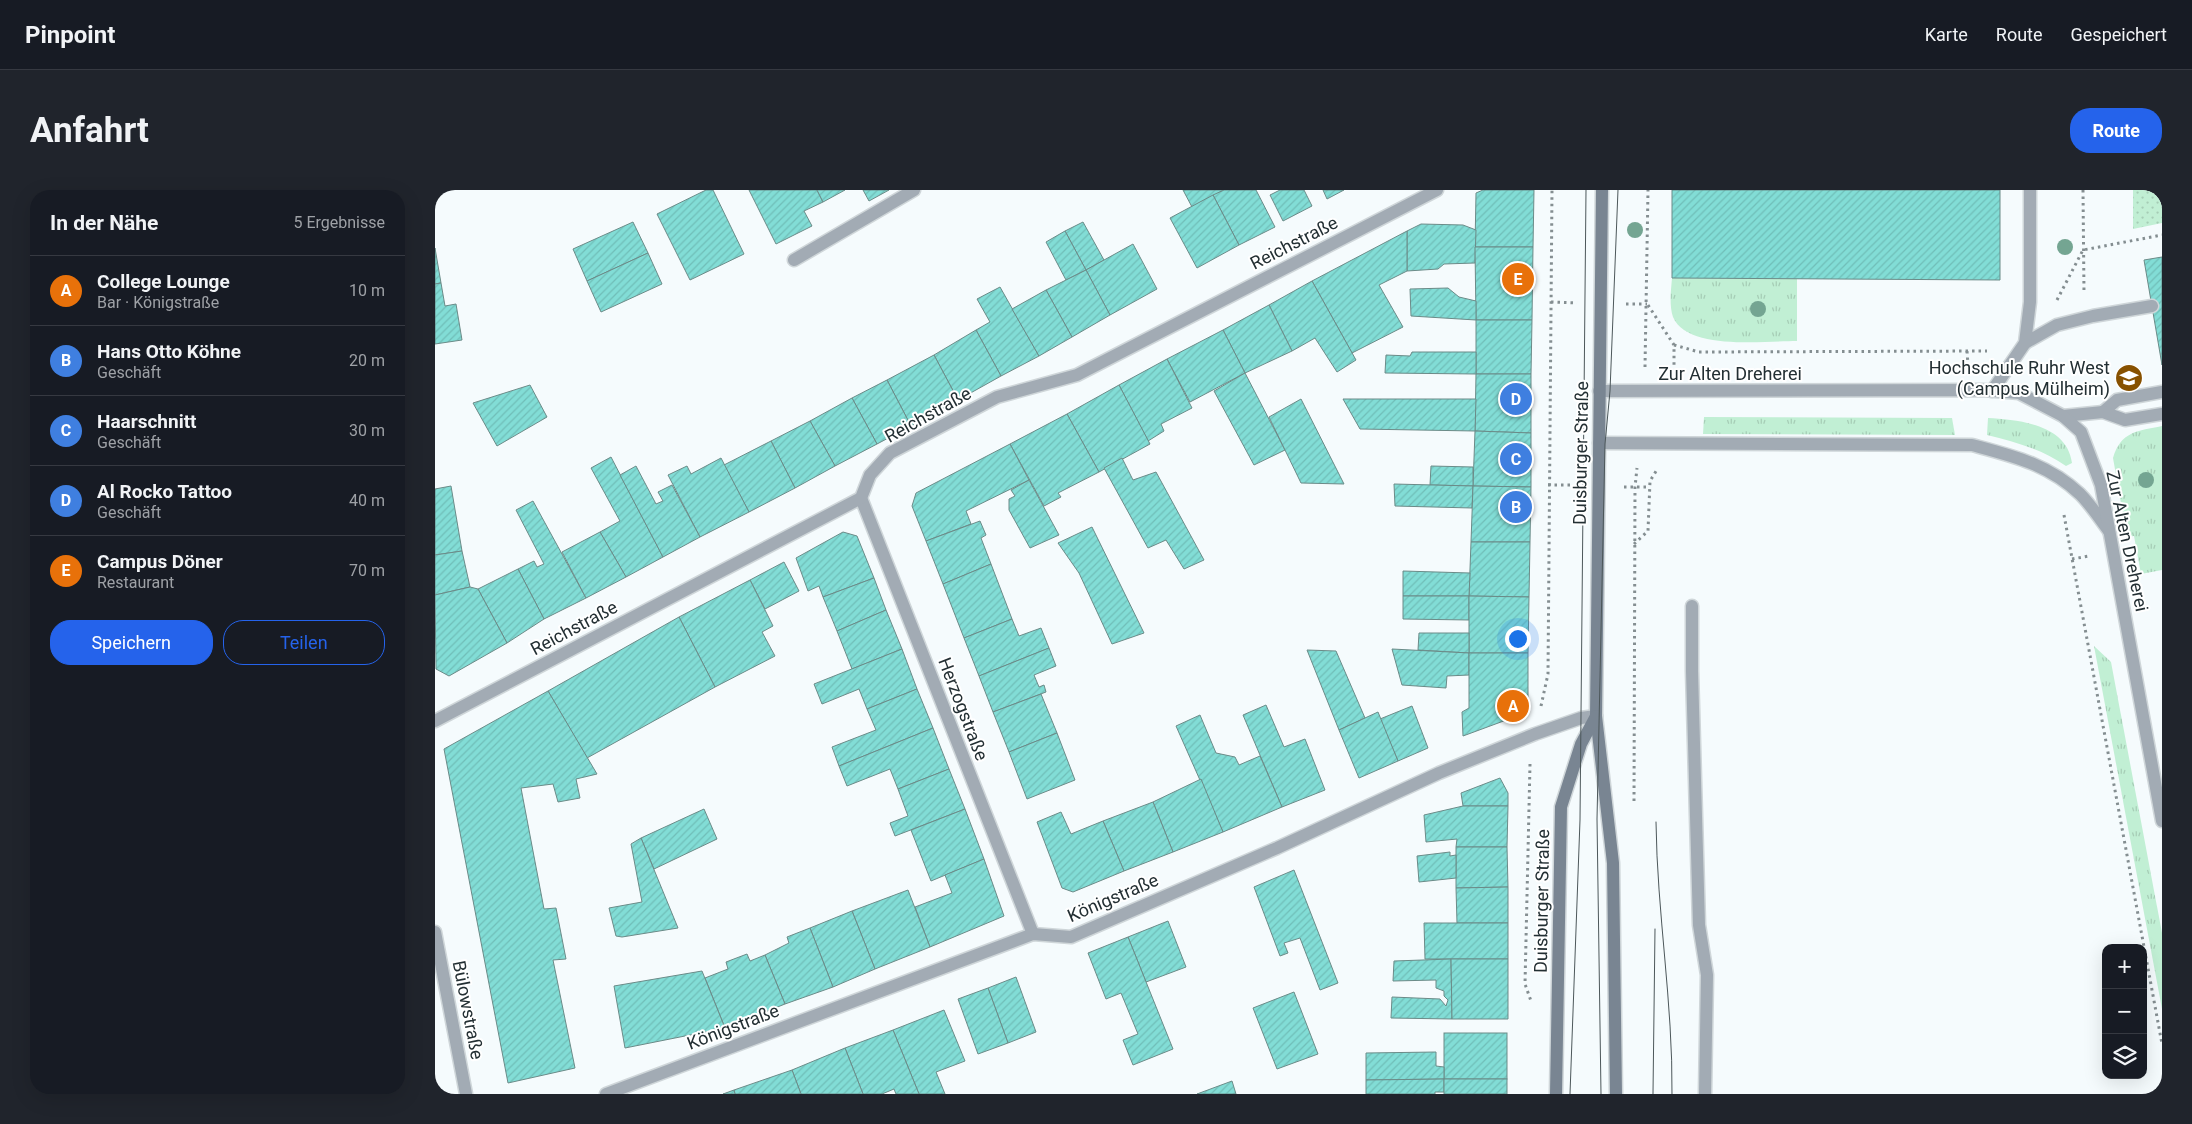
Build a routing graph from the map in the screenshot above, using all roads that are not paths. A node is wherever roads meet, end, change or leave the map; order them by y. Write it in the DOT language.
graph roads {
  1 [pos="914,190"];
  2 [pos="1437,190"];
  3 [pos="1602,190"];
  4 [pos="2031,190"];
  5 [pos="794,260"];
  6 [pos="2152,306"];
  7 [pos="2022,347"];
  8 [pos="1599,391"];
  9 [pos="1992,391"];
  10 [pos="2162,392"];
  11 [pos="2103,412"];
  12 [pos="2162,414"];
  13 [pos="2063,416"];
  14 [pos="1599,443"];
  15 [pos="861,498"];
  16 [pos="2109,531"];
  17 [pos="1692,606"];
  18 [pos="1596,716"];
  19 [pos="435,721"];
  20 [pos="2162,817"];
  21 [pos="435,932"];
  22 [pos="1033,934"];
  23 [pos="611,1092"];
  24 [pos="466,1094"];
  25 [pos="1555,1094"];
  26 [pos="1616,1094"];
  27 [pos="1705,1094"];
  1 -- 5 [label="street"];
  2 -- 15 [label="street, Reichstraße"];
  3 -- 8 [label="main road, Duisburger Straße"];
  4 -- 7 [label="street"];
  6 -- 7 [label="street"];
  7 -- 9 [label="street"];
  8 -- 9 [label="street, Zur Alten Dreherei"];
  8 -- 14 [label="main road, Duisburger Straße"];
  9 -- 13 [label="street, Zur Alten Dreherei"];
  10 -- 11 [label="street"];
  11 -- 12 [label="street"];
  11 -- 13 [label="street"];
  13 -- 16 [label="street, Zur Alten Dreherei"];
  14 -- 16 [label="street"];
  14 -- 18 [label="main road, Duisburger Straße"];
  15 -- 19 [label="street, Reichstraße"];
  15 -- 22 [label="street, Herzogstraße"];
  16 -- 20 [label="street, Zur Alten Dreherei"];
  17 -- 27 [label="street"];
  18 -- 22 [label="street, Königstraße"];
  18 -- 25 [label="main road, Duisburger Straße"];
  18 -- 26 [label="main road, Duisburger Straße"];
  21 -- 24 [label="street, Bülowstraße"];
  22 -- 23 [label="street, Königstraße"];
}
